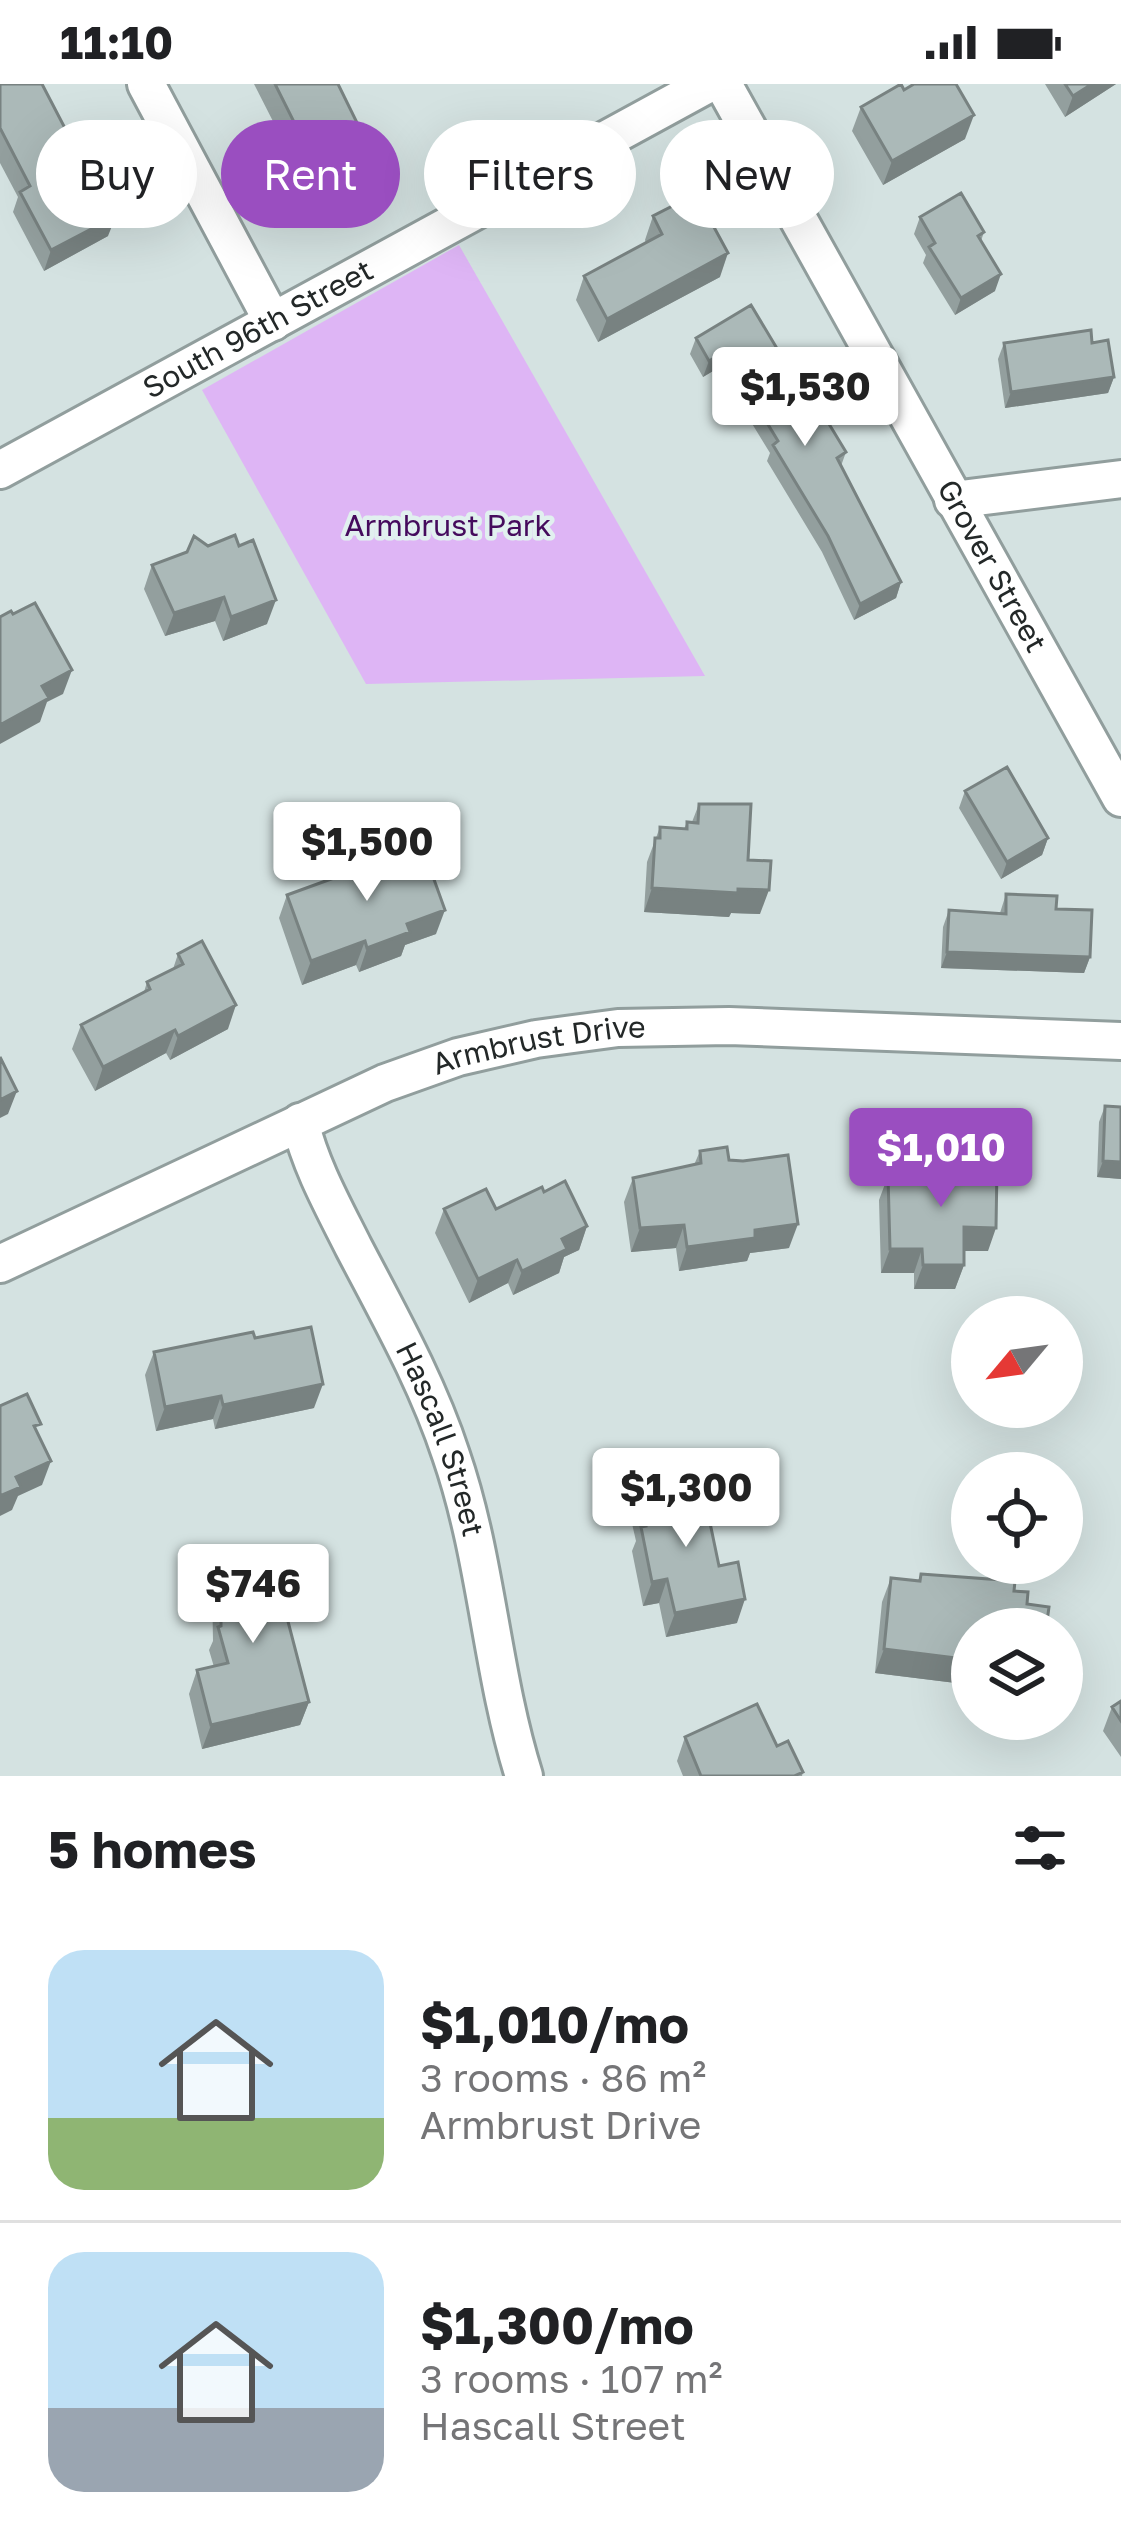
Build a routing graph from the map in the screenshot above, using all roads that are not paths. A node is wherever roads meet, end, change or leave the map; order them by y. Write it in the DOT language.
graph roads {
  1 [pos="146,84"];
  2 [pos="709,84"];
  3 [pos="723,84"];
  4 [pos="273,322"];
  5 [pos="0,470"];
  6 [pos="1121,479"];
  7 [pos="953,500"];
  8 [pos="1121,798"];
  9 [pos="1121,1041"];
  10 [pos="300,1122"];
  11 [pos="0,1264"];
  12 [pos="524,1776"];
  1 -- 4 [label="street"];
  2 -- 4 [label="street, South 96th Street"];
  3 -- 7 [label="street, Grover Street"];
  4 -- 5 [label="street, South 96th Street"];
  6 -- 7 [label="street"];
  7 -- 8 [label="street, Grover Street"];
  9 -- 10 [label="street, Armbrust Drive"];
  10 -- 11 [label="street, Armbrust Drive"];
  10 -- 12 [label="street, Hascall Street"];
}
